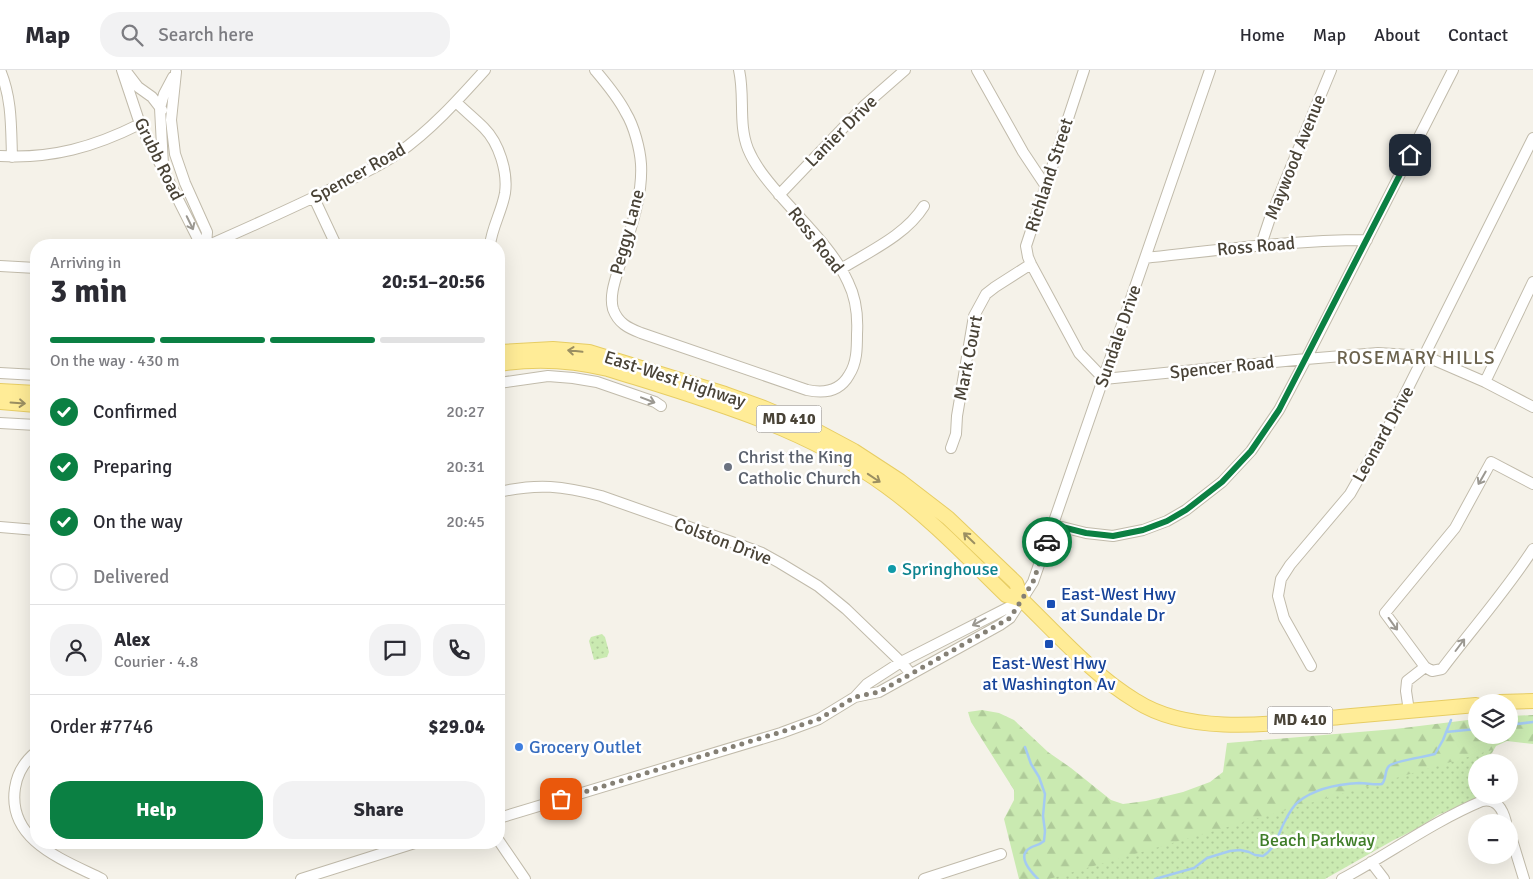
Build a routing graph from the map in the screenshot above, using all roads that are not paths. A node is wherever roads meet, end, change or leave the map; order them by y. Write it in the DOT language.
graph roads {
  1 [pos="0,70"];
  2 [pos="123,70"];
  3 [pos="485,70"];
  4 [pos="594,70"];
  5 [pos="739,70"];
  6 [pos="905,70"];
  7 [pos="977,70"];
  8 [pos="1084,70"];
  9 [pos="1210,70"];
  10 [pos="1331,70"];
  11 [pos="1453,70"];
  12 [pos="177,71"];
  13 [pos="456,102"];
  14 [pos="160,108"];
  15 [pos="172,120"];
  16 [pos="140,124"];
  17 [pos="1533,138"];
  18 [pos="0,156"];
  19 [pos="12,157"];
  20 [pos="163,168"];
  21 [pos="1045,185"];
  22 [pos="779,194"];
  23 [pos="314,198"];
  24 [pos="924,206"];
  25 [pos="198,239"];
  26 [pos="207,239"];
  27 [pos="220,239"];
  28 [pos="333,239"];
  29 [pos="492,239"];
  30 [pos="1367,240"];
  31 [pos="1261,245"];
  32 [pos="1145,258"];
  33 [pos="1031,264"];
  34 [pos="0,266"];
  35 [pos="30,268"];
  36 [pos="841,270"];
  37 [pos="1533,282"];
  38 [pos="641,333"];
  39 [pos="505,352"];
  40 [pos="1425,356"];
  41 [pos="1306,359"];
  42 [pos="505,363"];
  43 [pos="0,373"];
  44 [pos="621,373"];
  45 [pos="30,375"];
  46 [pos="1104,379"];
  47 [pos="505,382"];
  48 [pos="1485,382"];
  49 [pos="616,389"];
  50 [pos="0,391"];
  51 [pos="30,393"];
  52 [pos="0,402"];
  53 [pos="30,404"];
  54 [pos="661,406"];
  55 [pos="1533,407"];
  56 [pos="0,423"];
  57 [pos="30,425"];
  58 [pos="951,448"];
  59 [pos="1533,484"];
  60 [pos="505,491"];
  61 [pos="1054,525"];
  62 [pos="0,528"];
  63 [pos="30,530"];
  64 [pos="1533,549"];
  65 [pos="1022,600"];
  66 [pos="901,662"];
  67 [pos="1311,666"];
  68 [pos="1424,668"];
  69 [pos="911,674"];
  70 [pos="855,697"];
  71 [pos="1518,701"];
  72 [pos="1533,701"];
  73 [pos="1468,706"];
  74 [pos="1409,711"];
  75 [pos="30,759"];
  76 [pos="1504,814"];
  77 [pos="505,816"];
  78 [pos="30,837"];
  79 [pos="45,849"];
  80 [pos="396,849"];
  81 [pos="505,849"];
  82 [pos="1001,854"];
  83 [pos="1518,859"];
  84 [pos="1371,862"];
  85 [pos="102,879"];
  86 [pos="301,879"];
  87 [pos="526,879"];
  88 [pos="924,879"];
  89 [pos="1342,879"];
  90 [pos="1384,879"];
  91 [pos="1524,879"];
  1 -- 19 [label="street"];
  2 -- 14 [label="street, Grubb Road"];
  2 -- 16 [label="street, Grubb Road"];
  3 -- 13 [label="street, Spencer Road"];
  4 -- 38 [label="street, Peggy Lane"];
  5 -- 22 [label="street, Ross Road"];
  6 -- 22 [label="street, Lanier Drive"];
  7 -- 21 [label="street"];
  8 -- 21 [label="street, Richland Street"];
  9 -- 32 [label="street, Sundale Drive"];
  10 -- 31 [label="street, Maywood Avenue"];
  11 -- 30 [label="street"];
  12 -- 14 [label="street"];
  12 -- 15 [label="street"];
  13 -- 23 [label="street, Spencer Road"];
  13 -- 29 [label="street"];
  14 -- 15 [label="street, Grubb Road"];
  14 -- 20 [label="street"];
  15 -- 26 [label="street, Grubb Road"];
  16 -- 19 [label="street"];
  16 -- 20 [label="street, Grubb Road"];
  17 -- 40 [label="street, Leonard Drive"];
  18 -- 19 [label="street"];
  20 -- 25 [label="street, Grubb Road, one-way"];
  21 -- 33 [label="street, Richland Street"];
  22 -- 36 [label="street, Ross Road"];
  23 -- 27 [label="street, Spencer Road"];
  23 -- 28 [label="street"];
  24 -- 36 [label="street"];
  30 -- 31 [label="street, Ross Road"];
  30 -- 41 [label="street"];
  31 -- 32 [label="street, Ross Road"];
  32 -- 46 [label="street, Sundale Drive"];
  33 -- 46 [label="street, Richland Street"];
  33 -- 58 [label="street, Mark Court"];
  34 -- 35 [label="street"];
  36 -- 38 [label="street, Ross Road"];
  37 -- 48 [label="street"];
  65 -- 39 [label="main road, East-West Highway / MD 410, one-way"];
  40 -- 41 [label="street, Spencer Road"];
  40 -- 48 [label="street, Spencer Road"];
  40 -- 67 [label="street, Leonard Drive"];
  41 -- 46 [label="street, Spencer Road"];
  41 -- 61 [label="street"];
  42 -- 44 [label="main road, East-West Highway / MD 410"];
  43 -- 45 [label="street"];
  44 -- 49 [label="street, East-West Highway"];
  44 -- 65 [label="main road, East-West Highway / MD 410, one-way"];
  46 -- 61 [label="street, Sundale Drive"];
  47 -- 49 [label="street, East-West Highway"];
  48 -- 55 [label="street, Spencer Road"];
  49 -- 54 [label="street, East-West Highway, one-way"];
  50 -- 51 [label="main road"];
  52 -- 53 [label="main road, one-way"];
  56 -- 57 [label="street"];
  59 -- 68 [label="street, one-way"];
  60 -- 66 [label="street, Colston Drive"];
  61 -- 65 [label="street, Sundale Drive"];
  62 -- 63 [label="street"];
  68 -- 64 [label="street, one-way"];
  65 -- 66 [label="street, one-way"];
  65 -- 69 [label="street, Sundale Drive"];
  65 -- 74 [label="main road, East-West Highway / MD 410"];
  66 -- 69 [label="street, Colston Drive"];
  66 -- 70 [label="street"];
  68 -- 74 [label="street"];
  69 -- 70 [label="street, Sundale Drive"];
  70 -- 77 [label="street"];
  71 -- 72 [label="main road"];
  73 -- 74 [label="main road, East-West Highway / MD 410"];
  75 -- 78 [label="street"];
  76 -- 84 [label="street"];
  79 -- 85 [label="street"];
  80 -- 86 [label="street"];
  81 -- 87 [label="street"];
  82 -- 88 [label="street"];
  83 -- 91 [label="street"];
  84 -- 89 [label="street"];
  84 -- 90 [label="street"];
}
